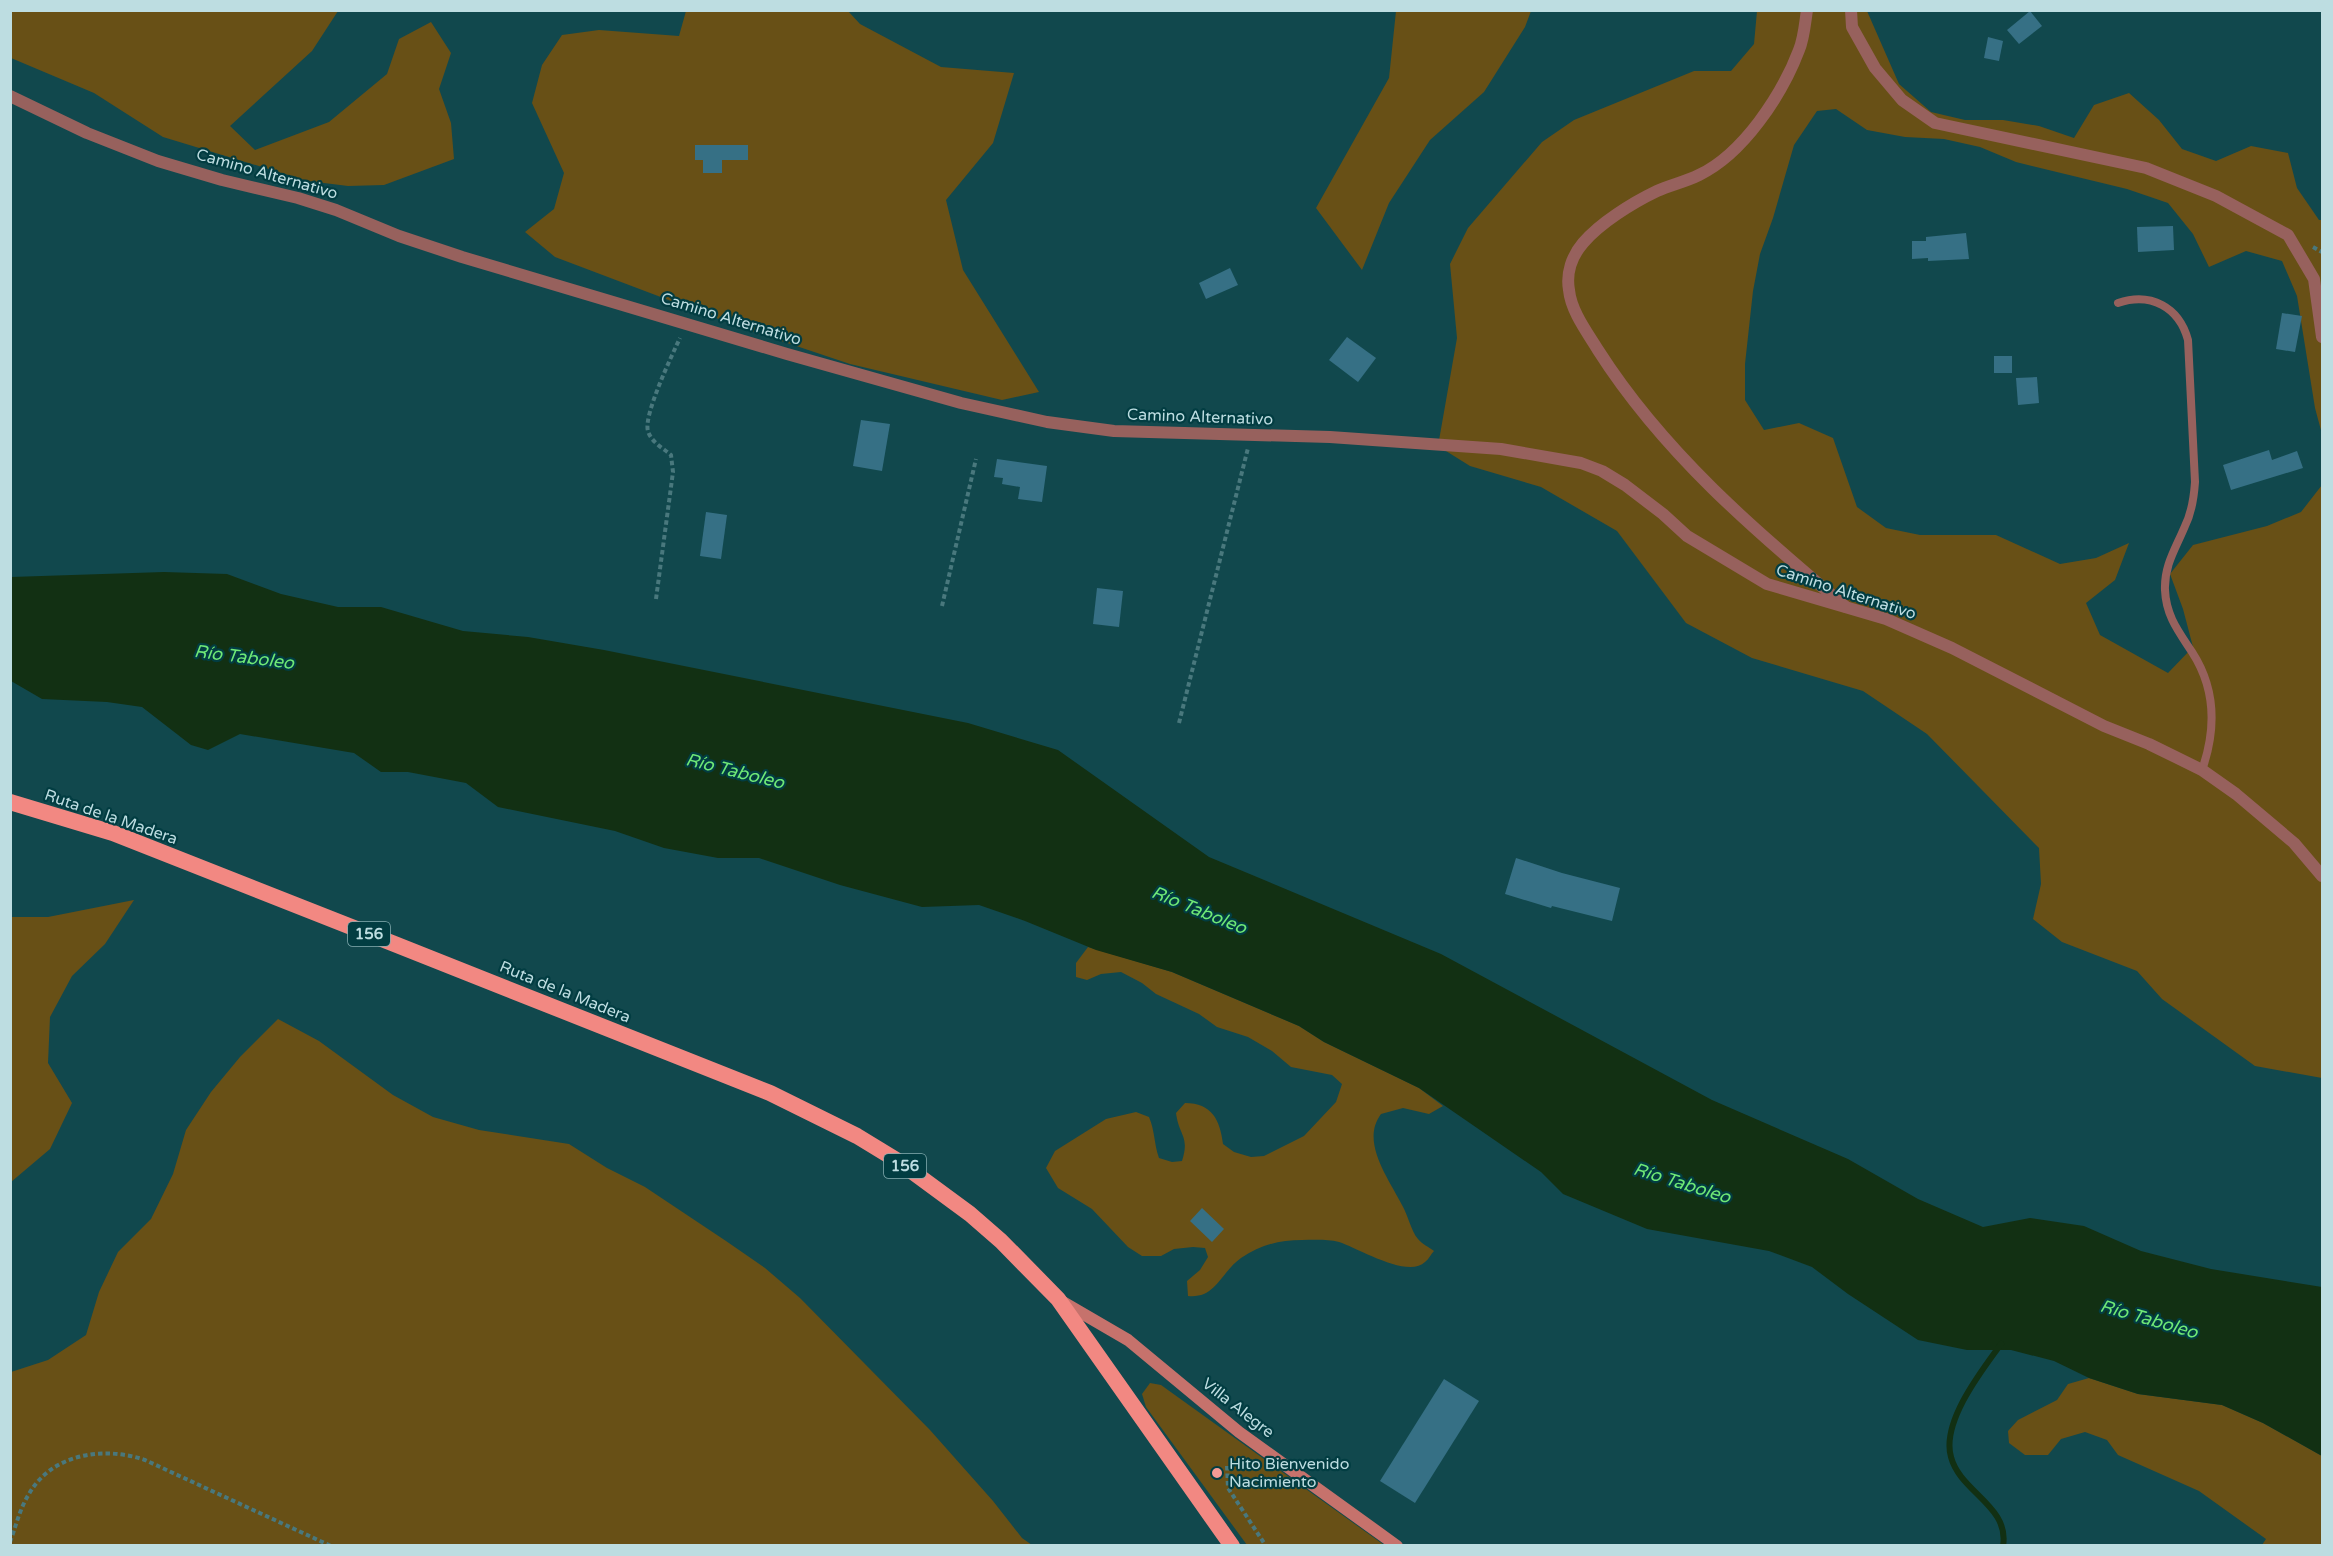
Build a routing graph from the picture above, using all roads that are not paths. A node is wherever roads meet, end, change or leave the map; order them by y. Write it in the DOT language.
graph roads {
  1 [pos="1807,10"];
  2 [pos="1851,10"];
  3 [pos="10,96"];
  4 [pos="2118,303"];
  5 [pos="2322,337"];
  6 [pos="1846,607"];
  7 [pos="2202,770"];
  8 [pos="10,802"];
  9 [pos="2322,876"];
  10 [pos="1058,1299"];
  11 [pos="1232,1545"];
  12 [pos="1397,1545"];
  1 -- 6 [label="street"];
  2 -- 5 [label="street"];
  3 -- 6 [label="street, Camino Alternativo"];
  4 -- 7 [label="lane"];
  6 -- 7 [label="street, Camino Alternativo"];
  7 -- 9 [label="street, Camino Alternativo"];
  8 -- 10 [label="highway, Ruta de la Madera / 156"];
  10 -- 11 [label="highway, 156"];
  10 -- 12 [label="main road, Villa Alegre"];
}
